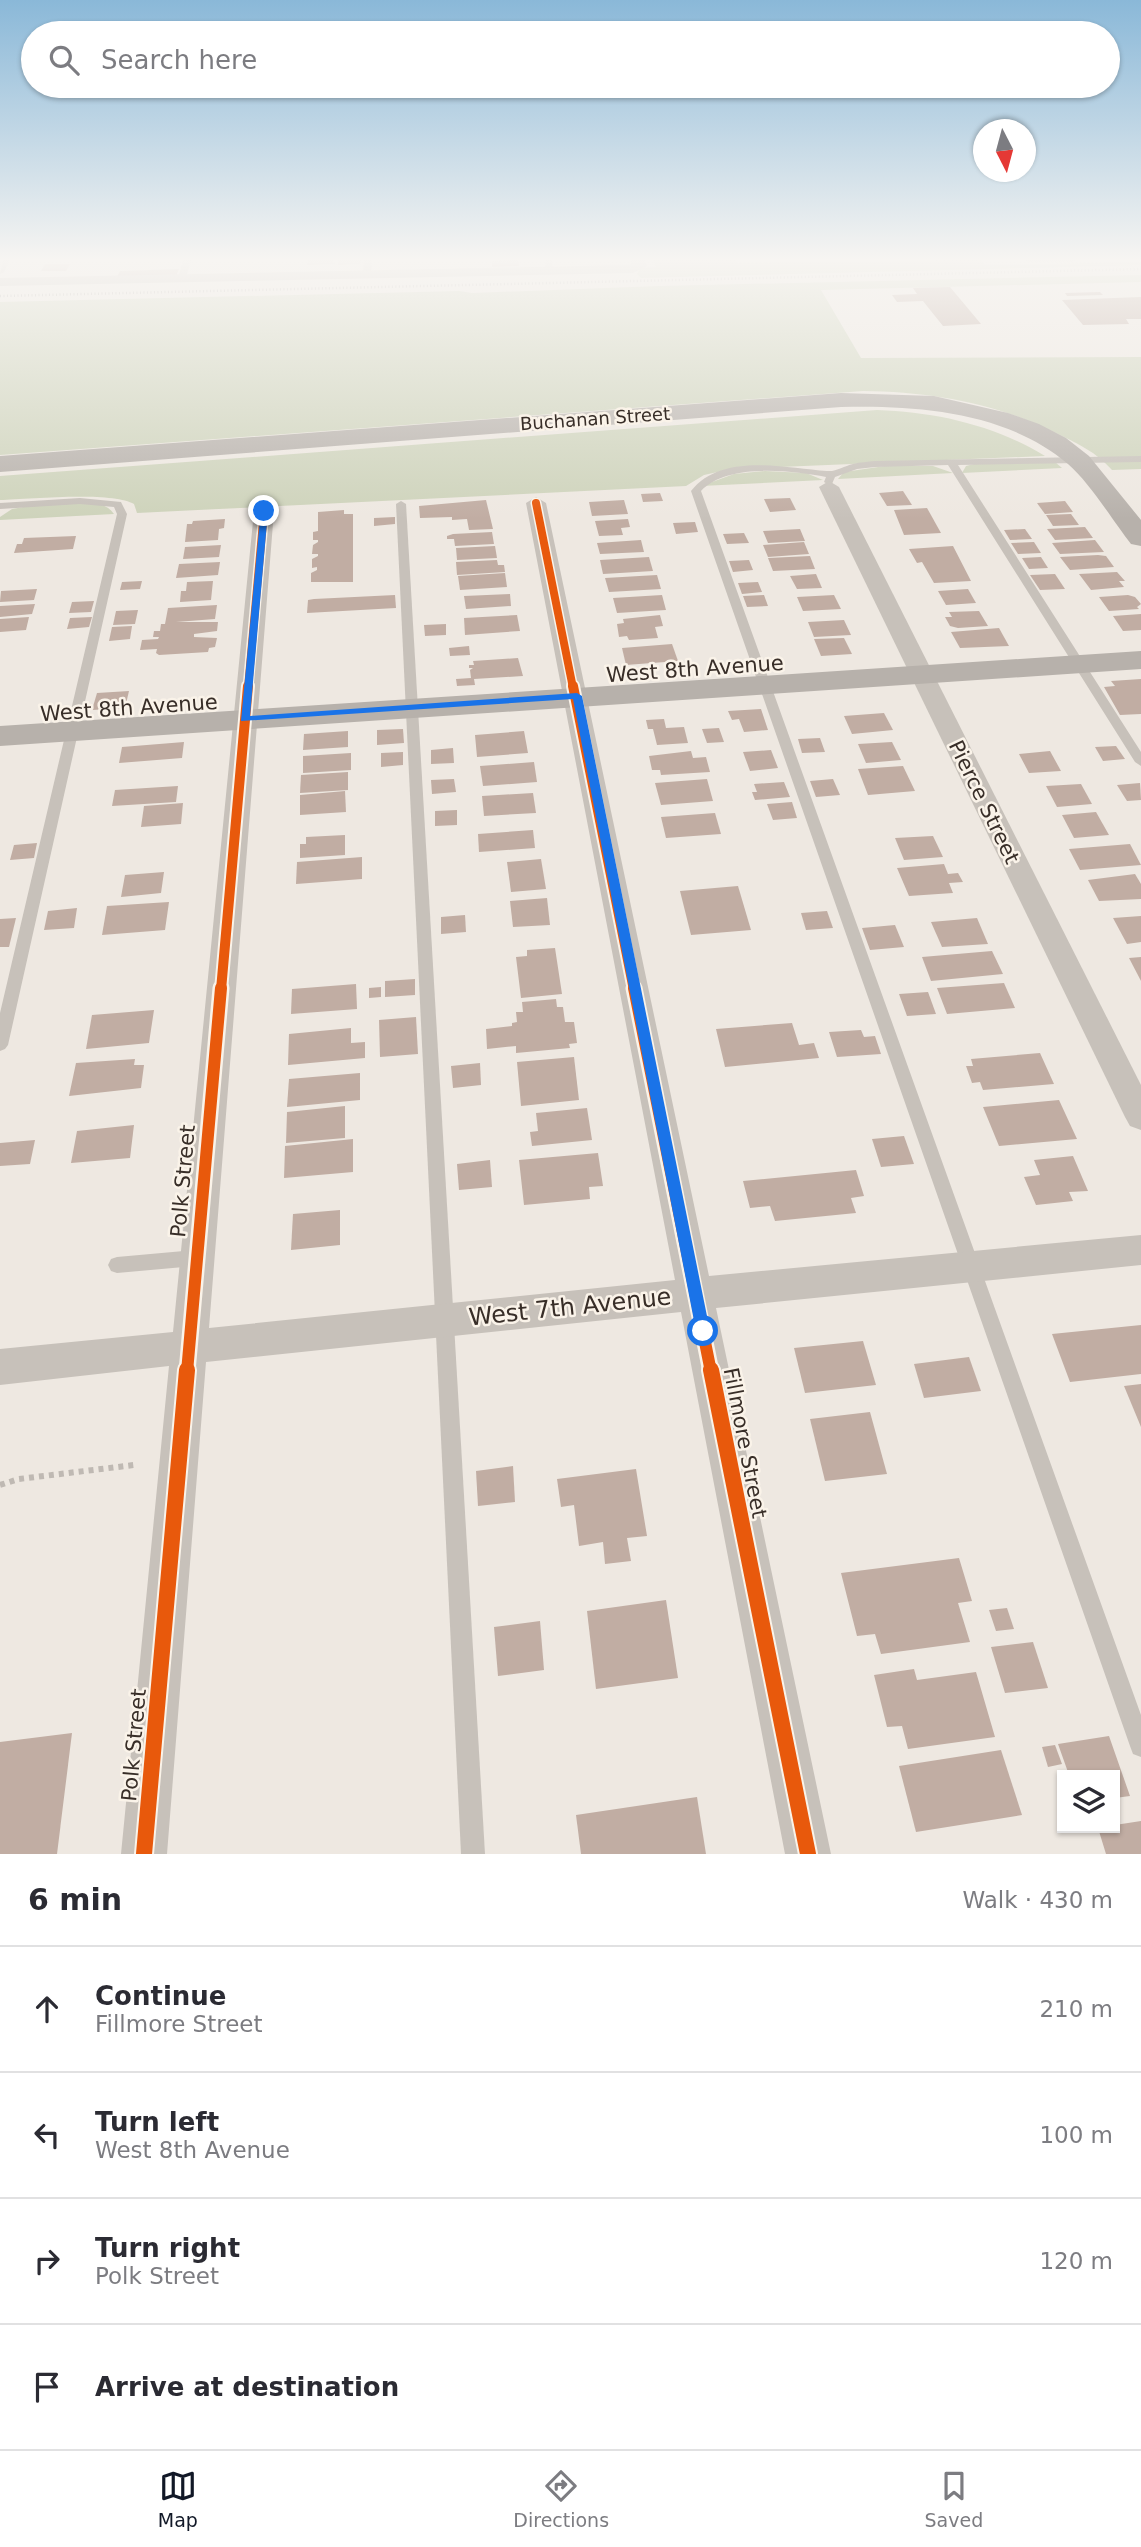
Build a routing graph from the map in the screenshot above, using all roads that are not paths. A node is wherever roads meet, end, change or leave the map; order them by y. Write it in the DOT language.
graph roads {
  1 [pos="1141,459"];
  2 [pos="1080,461"];
  3 [pos="951,462"];
  4 [pos="0,464"];
  5 [pos="830,481"];
  6 [pos="537,503"];
  7 [pos="401,504"];
  8 [pos="0,506"];
  9 [pos="264,511"];
  10 [pos="1141,538"];
  11 [pos="1141,660"];
  12 [pos="1079,664"];
  13 [pos="920,673"];
  14 [pos="764,684"];
  15 [pos="577,696"];
  16 [pos="412,707"];
  17 [pos="245,719"];
  18 [pos="72,731"];
  19 [pos="0,736"];
  20 [pos="1141,762"];
  21 [pos="0,1045"];
  22 [pos="1141,1117"];
  23 [pos="1141,1250"];
  24 [pos="195,1258"];
  25 [pos="117,1265"];
  26 [pos="972,1265"];
  27 [pos="696,1294"];
  28 [pos="446,1320"];
  29 [pos="188,1347"];
  30 [pos="0,1367"];
  31 [pos="1141,1746"];
  32 [pos="144,1854"];
  33 [pos="473,1854"];
  34 [pos="808,1854"];
  1 -- 2 [label="lane"];
  2 -- 3 [label="lane"];
  2 -- 4 [label="street, Buchanan Street"];
  2 -- 10 [label="street, Buchanan Street"];
  3 -- 5 [label="lane"];
  3 -- 12 [label="lane"];
  5 -- 13 [label="street, Pierce Street"];
  5 -- 14 [label="lane"];
  6 -- 15 [label="street, Fillmore Street"];
  7 -- 16 [label="lane"];
  8 -- 18 [label="lane"];
  9 -- 17 [label="street, Polk Street"];
  11 -- 12 [label="street, West 8th Avenue"];
  12 -- 13 [label="street, West 8th Avenue"];
  12 -- 20 [label="lane"];
  13 -- 14 [label="street, West 8th Avenue"];
  13 -- 22 [label="street, Pierce Street"];
  14 -- 15 [label="street, West 8th Avenue"];
  14 -- 26 [label="lane"];
  15 -- 16 [label="street, West 8th Avenue"];
  15 -- 27 [label="street, Fillmore Street"];
  16 -- 17 [label="street, West 8th Avenue"];
  16 -- 28 [label="lane"];
  17 -- 18 [label="street, West 8th Avenue"];
  17 -- 24 [label="street, Polk Street"];
  18 -- 19 [label="street, West 8th Avenue"];
  18 -- 21 [label="lane"];
  23 -- 26 [label="street, West 7th Avenue"];
  24 -- 25 [label="lane"];
  24 -- 29 [label="street, Polk Street"];
  26 -- 27 [label="street, West 7th Avenue"];
  26 -- 31 [label="lane"];
  27 -- 28 [label="street, West 7th Avenue"];
  27 -- 34 [label="street, Fillmore Street"];
  28 -- 29 [label="street, West 7th Avenue"];
  28 -- 33 [label="lane"];
  29 -- 30 [label="street, West 7th Avenue"];
  29 -- 32 [label="street, Polk Street"];
}
